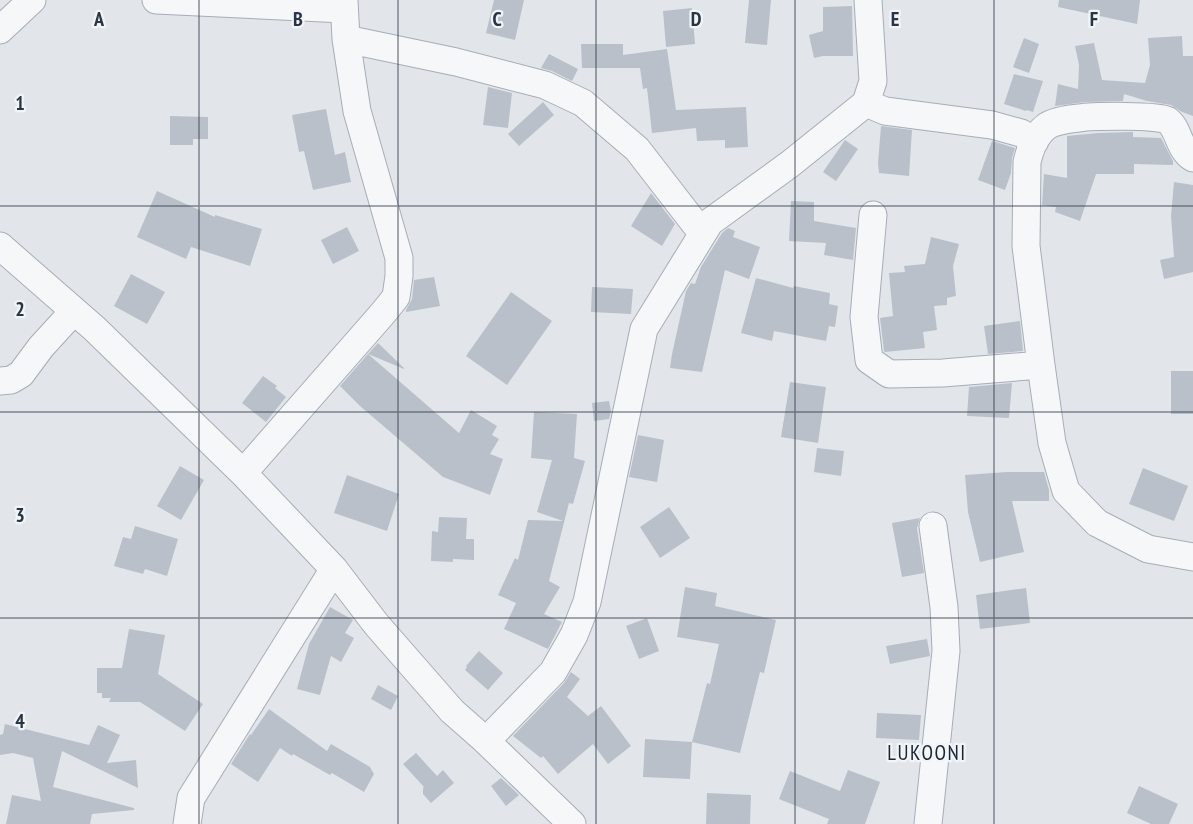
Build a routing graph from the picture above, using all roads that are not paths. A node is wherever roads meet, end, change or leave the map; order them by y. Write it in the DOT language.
graph roads {
  1 [pos="32,0"];
  2 [pos="156,0"];
  3 [pos="868,0"];
  4 [pos="344,5"];
  5 [pos="0,30"];
  6 [pos="346,39"];
  7 [pos="867,103"];
  8 [pos="1035,141"];
  9 [pos="1193,158"];
  10 [pos="873,215"];
  11 [pos="702,233"];
  12 [pos="0,246"];
  13 [pos="74,311"];
  14 [pos="1041,366"];
  15 [pos="0,381"];
  16 [pos="243,473"];
  17 [pos="933,526"];
  18 [pos="1193,557"];
  19 [pos="334,568"];
  20 [pos="486,741"];
  21 [pos="187,824"];
  22 [pos="572,824"];
  23 [pos="928,824"];
  1 -- 5 [label="street"];
  2 -- 4 [label="street"];
  3 -- 7 [label="street"];
  4 -- 6 [label="street"];
  6 -- 11 [label="street"];
  6 -- 16 [label="street"];
  7 -- 8 [label="street"];
  7 -- 11 [label="street"];
  8 -- 9 [label="street"];
  8 -- 14 [label="street"];
  10 -- 14 [label="street"];
  11 -- 20 [label="street"];
  12 -- 13 [label="street"];
  13 -- 15 [label="street"];
  13 -- 16 [label="street"];
  14 -- 18 [label="street"];
  16 -- 19 [label="street"];
  17 -- 23 [label="street"];
  19 -- 20 [label="street"];
  19 -- 21 [label="street"];
  20 -- 22 [label="street"];
}
